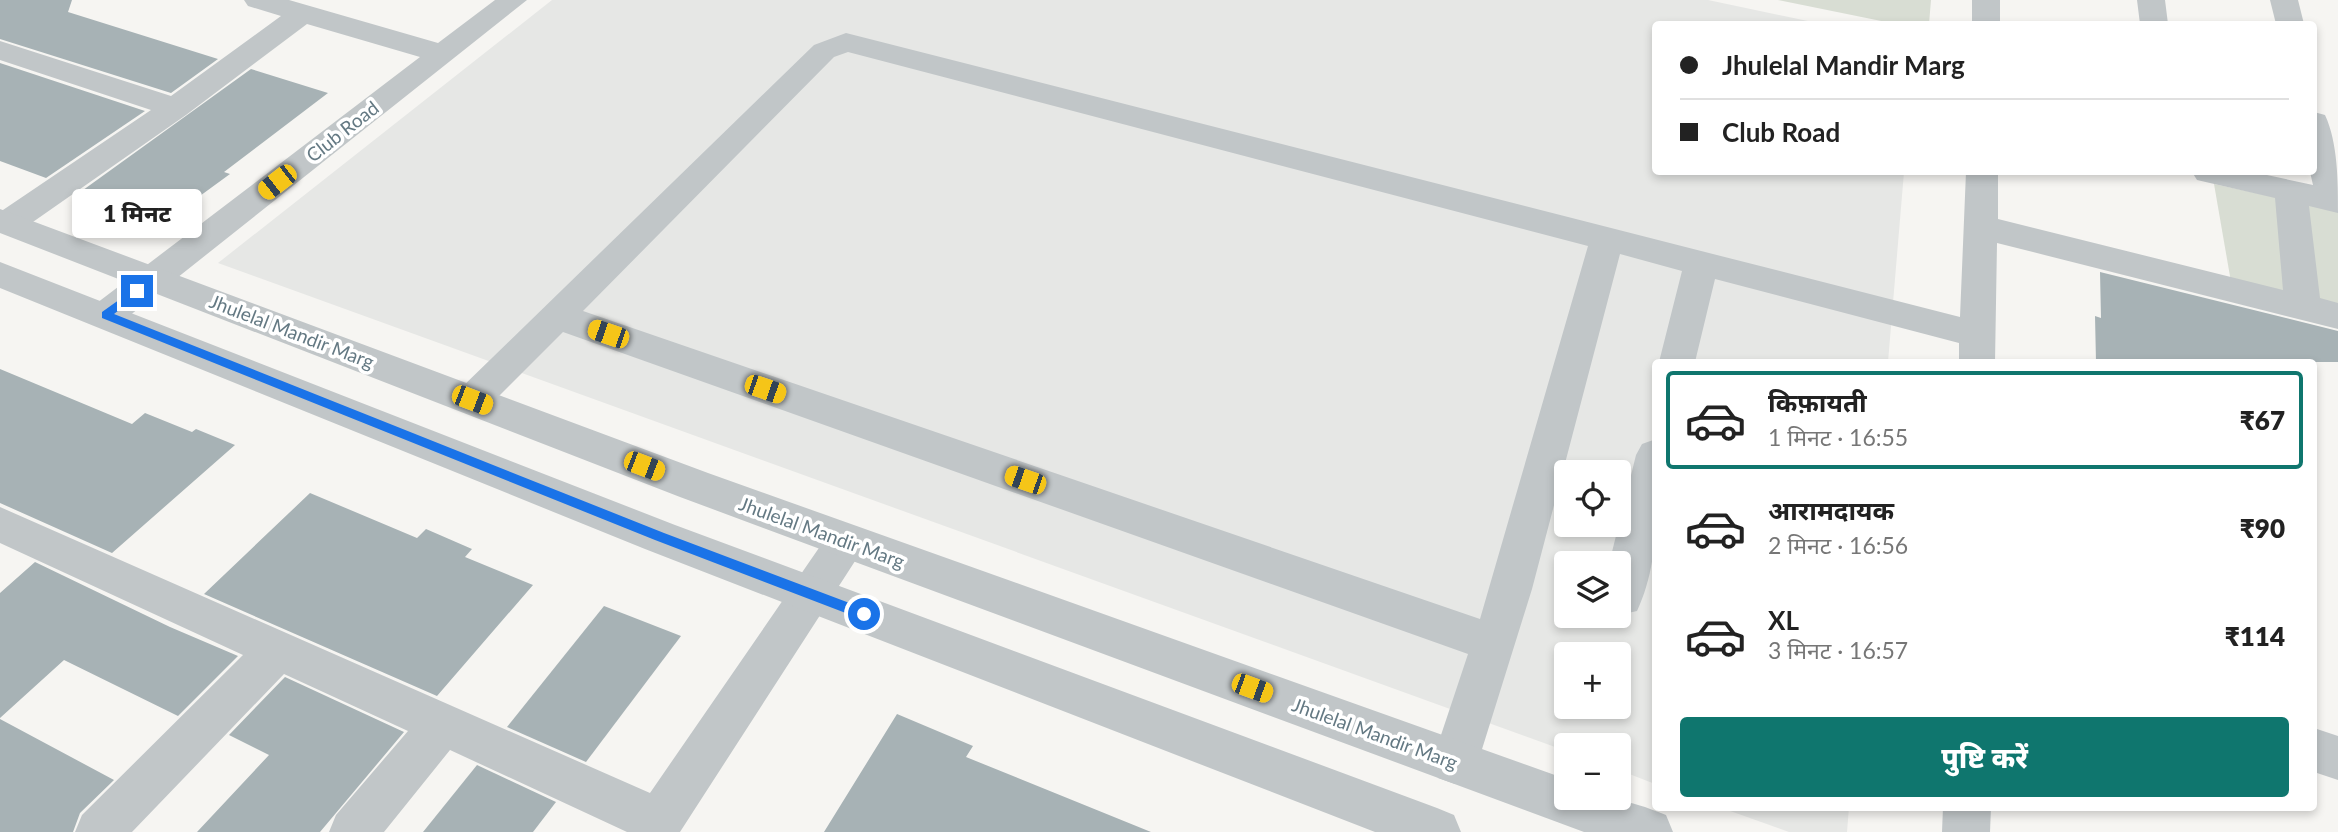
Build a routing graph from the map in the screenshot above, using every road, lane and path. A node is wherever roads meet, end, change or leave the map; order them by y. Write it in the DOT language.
graph roads {
  1 [pos="258,0"];
  2 [pos="513,0"];
  3 [pos="1986,0"];
  4 [pos="2151,0"];
  5 [pos="2284,0"];
  6 [pos="303,13"];
  7 [pos="1986,21"];
  8 [pos="2154,21"];
  9 [pos="2289,21"];
  10 [pos="0,50"];
  11 [pos="442,54"];
  12 [pos="174,108"];
  13 [pos="2317,133"];
  14 [pos="1982,175"];
  15 [pos="2220,175"];
  16 [pos="2291,191"];
  17 [pos="2335,202"];
  18 [pos="4,222"];
  19 [pos="1981,227"];
  20 [pos="1607,239"];
  21 [pos="1701,263"];
  22 [pos="0,274"];
  23 [pos="153,279"];
  24 [pos="2303,307"];
  25 [pos="106,315"];
  26 [pos="556,316"];
  27 [pos="2338,316"];
  28 [pos="1978,348"];
  29 [pos="1678,359"];
  30 [pos="472,400"];
  31 [pos="1652,472"];
  32 [pos="0,525"];
  33 [pos="847,541"];
  34 [pos="1631,560"];
  35 [pos="812,595"];
  36 [pos="1493,643"];
  37 [pos="276,650"];
  38 [pos="442,724"];
  39 [pos="2317,751"];
  40 [pos="2338,758"];
  41 [pos="1455,762"];
  42 [pos="1967,811"];
  43 [pos="655,827"];
  44 [pos="99,832"];
  45 [pos="353,832"];
  46 [pos="1437,832"];
  47 [pos="1648,832"];
  48 [pos="1966,832"];
  1 -- 6 [label="street"];
  2 -- 11 [label="street, Club Road"];
  3 -- 7 [label="street"];
  4 -- 8 [label="street"];
  5 -- 9 [label="street"];
  6 -- 11 [label="street"];
  6 -- 12 [label="street"];
  10 -- 12 [label="street"];
  11 -- 23 [label="street, Club Road"];
  12 -- 18 [label="street"];
  13 -- 17 [label="street"];
  14 -- 19 [label="street"];
  15 -- 16 [label="street"];
  16 -- 17 [label="street"];
  16 -- 24 [label="street"];
  18 -- 23 [label="street, Jhulelal Mandir Marg"];
  19 -- 24 [label="street"];
  19 -- 28 [label="street"];
  20 -- 21 [label="street"];
  20 -- 26 [label="street"];
  20 -- 36 [label="street"];
  21 -- 28 [label="street"];
  21 -- 29 [label="street"];
  22 -- 25 [label="street"];
  23 -- 25 [label="street, Club Road"];
  23 -- 30 [label="street, Jhulelal Mandir Marg"];
  24 -- 27 [label="street"];
  25 -- 35 [label="street"];
  26 -- 30 [label="street"];
  26 -- 36 [label="street"];
  30 -- 33 [label="street, Jhulelal Mandir Marg"];
  31 -- 34 [label="street"];
  32 -- 37 [label="street"];
  33 -- 35 [label="street"];
  33 -- 41 [label="street, Jhulelal Mandir Marg"];
  35 -- 43 [label="street"];
  35 -- 46 [label="street"];
  36 -- 41 [label="street"];
  37 -- 38 [label="street"];
  37 -- 44 [label="street"];
  38 -- 43 [label="street"];
  38 -- 45 [label="street"];
  39 -- 40 [label="street"];
  41 -- 47 [label="street, Jhulelal Mandir Marg"];
  42 -- 48 [label="street"];
}
